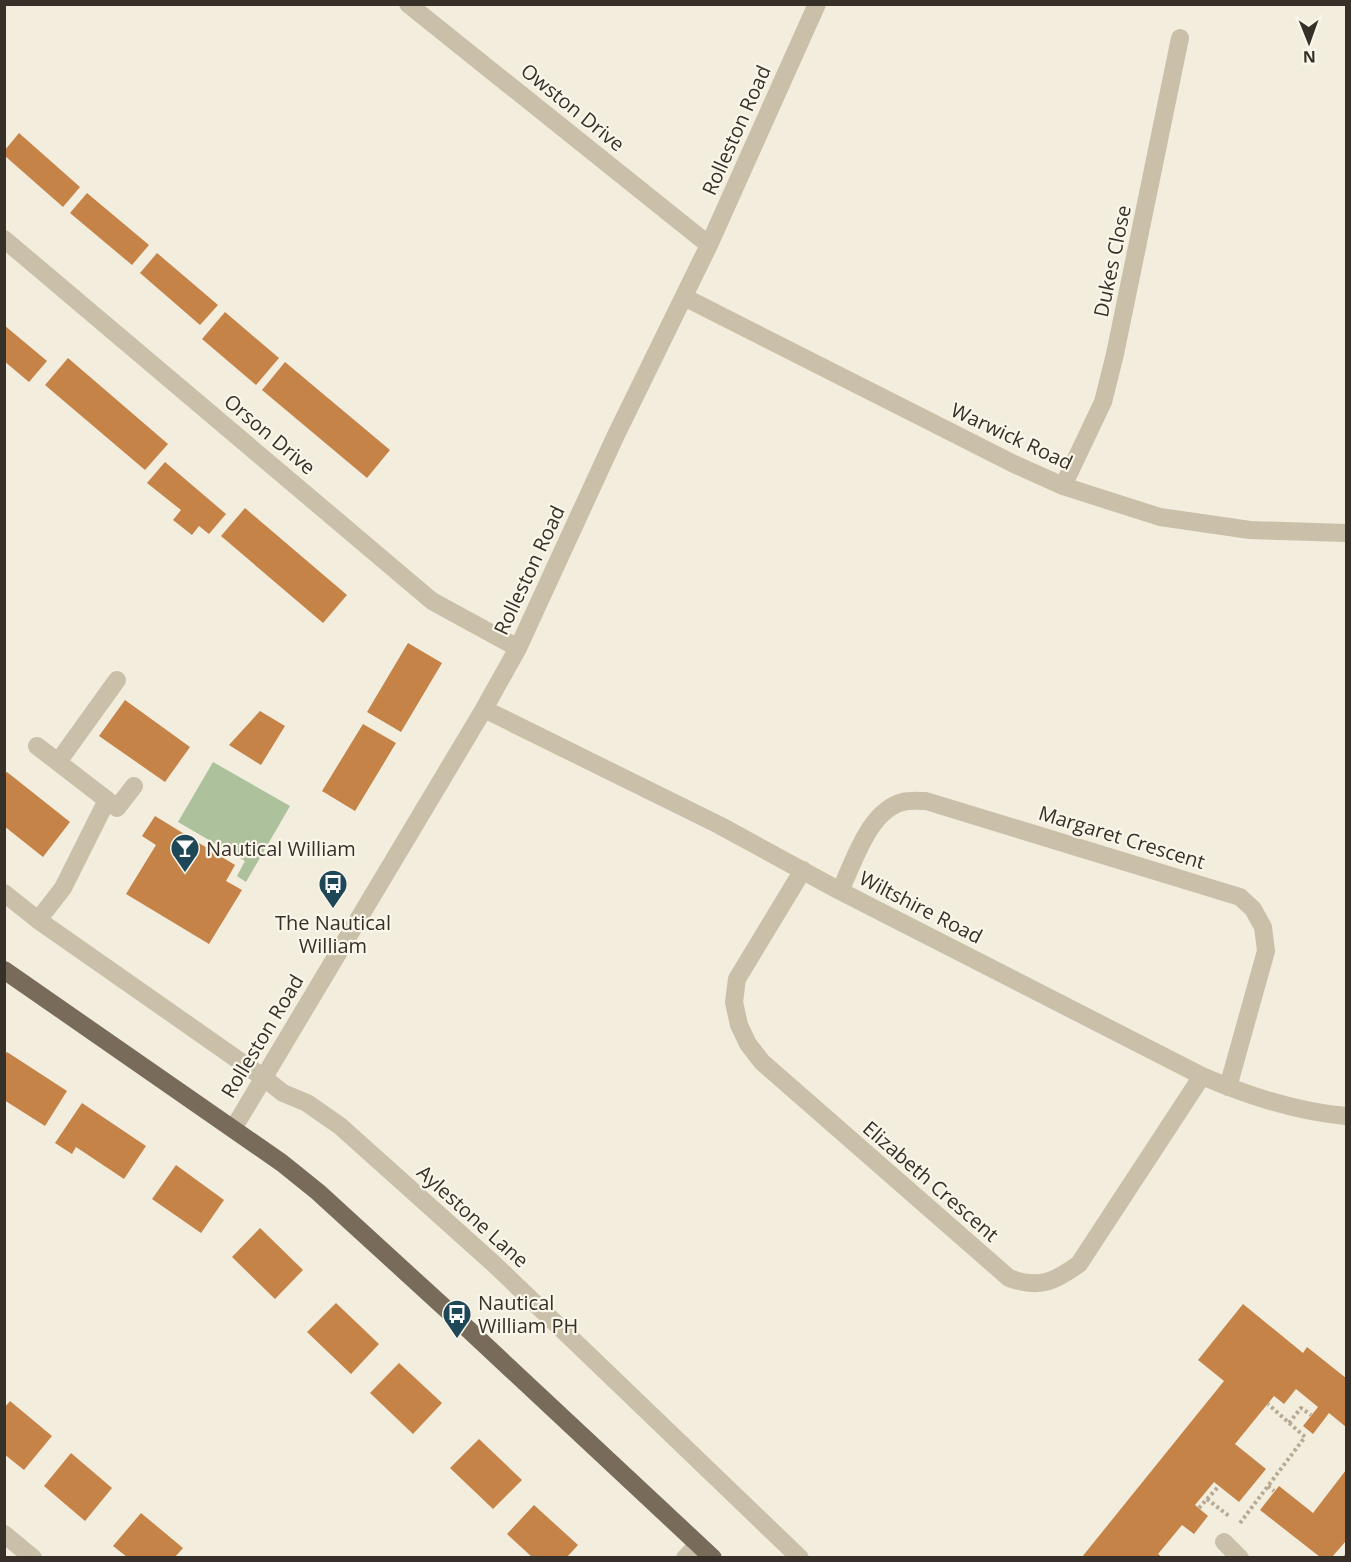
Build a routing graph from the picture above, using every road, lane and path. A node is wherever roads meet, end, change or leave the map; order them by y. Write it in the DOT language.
graph roads {
  1 [pos="408,4"];
  2 [pos="817,4"];
  3 [pos="1180,38"];
  4 [pos="4,239"];
  5 [pos="709,245"];
  6 [pos="684,297"];
  7 [pos="1063,486"];
  8 [pos="1347,533"];
  9 [pos="518,648"];
  10 [pos="117,680"];
  11 [pos="484,709"];
  12 [pos="37,746"];
  13 [pos="58,762"];
  14 [pos="134,786"];
  15 [pos="107,800"];
  16 [pos="803,870"];
  17 [pos="840,891"];
  18 [pos="4,893"];
  19 [pos="38,920"];
  20 [pos="4,970"];
  21 [pos="1202,1076"];
  22 [pos="264,1078"];
  23 [pos="1228,1087"];
  24 [pos="1347,1116"];
  25 [pos="233,1129"];
  26 [pos="1268,1404"];
  27 [pos="1311,1415"];
  28 [pos="1289,1423"];
  29 [pos="1219,1486"];
  30 [pos="1268,1486"];
  31 [pos="1274,1491"];
  32 [pos="1207,1499"];
  33 [pos="1199,1509"];
  34 [pos="4,1534"];
  35 [pos="1224,1542"];
  36 [pos="699,1544"];
  37 [pos="33,1557"];
  38 [pos="685,1557"];
  39 [pos="713,1557"];
  40 [pos="800,1557"];
  41 [pos="1239,1557"];
  1 -- 5 [label="street, Owston Drive"];
  2 -- 5 [label="street, Rolleston Road"];
  3 -- 7 [label="street, Dukes Close"];
  4 -- 9 [label="street, Orson Drive"];
  5 -- 6 [label="street, Rolleston Road"];
  6 -- 7 [label="street, Warwick Road"];
  6 -- 9 [label="street, Rolleston Road"];
  7 -- 8 [label="street, Warwick Road"];
  9 -- 11 [label="street, Rolleston Road"];
  10 -- 13 [label="street"];
  11 -- 16 [label="street, Wiltshire Road"];
  11 -- 22 [label="street, Rolleston Road"];
  12 -- 13 [label="street"];
  13 -- 15 [label="street"];
  14 -- 15 [label="street"];
  15 -- 19 [label="street"];
  16 -- 17 [label="street, Wiltshire Road"];
  16 -- 21 [label="street, Elizabeth Crescent"];
  17 -- 21 [label="street, Wiltshire Road"];
  17 -- 23 [label="street, Margaret Crescent"];
  18 -- 19 [label="street, Aylestone Lane"];
  19 -- 22 [label="street, Aylestone Lane"];
  20 -- 25 [label="main road"];
  21 -- 23 [label="street, Wiltshire Road"];
  22 -- 25 [label="street, Rolleston Road"];
  22 -- 40 [label="street, Aylestone Lane"];
  23 -- 24 [label="street, Wiltshire Road"];
  25 -- 36 [label="main road"];
  26 -- 28 [label="path"];
  27 -- 28 [label="path"];
  28 -- 30 [label="path"];
  29 -- 32 [label="path"];
  30 -- 31 [label="path"];
  30 -- 32 [label="path"];
  32 -- 33 [label="path"];
  34 -- 37 [label="street"];
  35 -- 41 [label="street"];
  36 -- 38 [label="street"];
  36 -- 39 [label="main road"];
}
